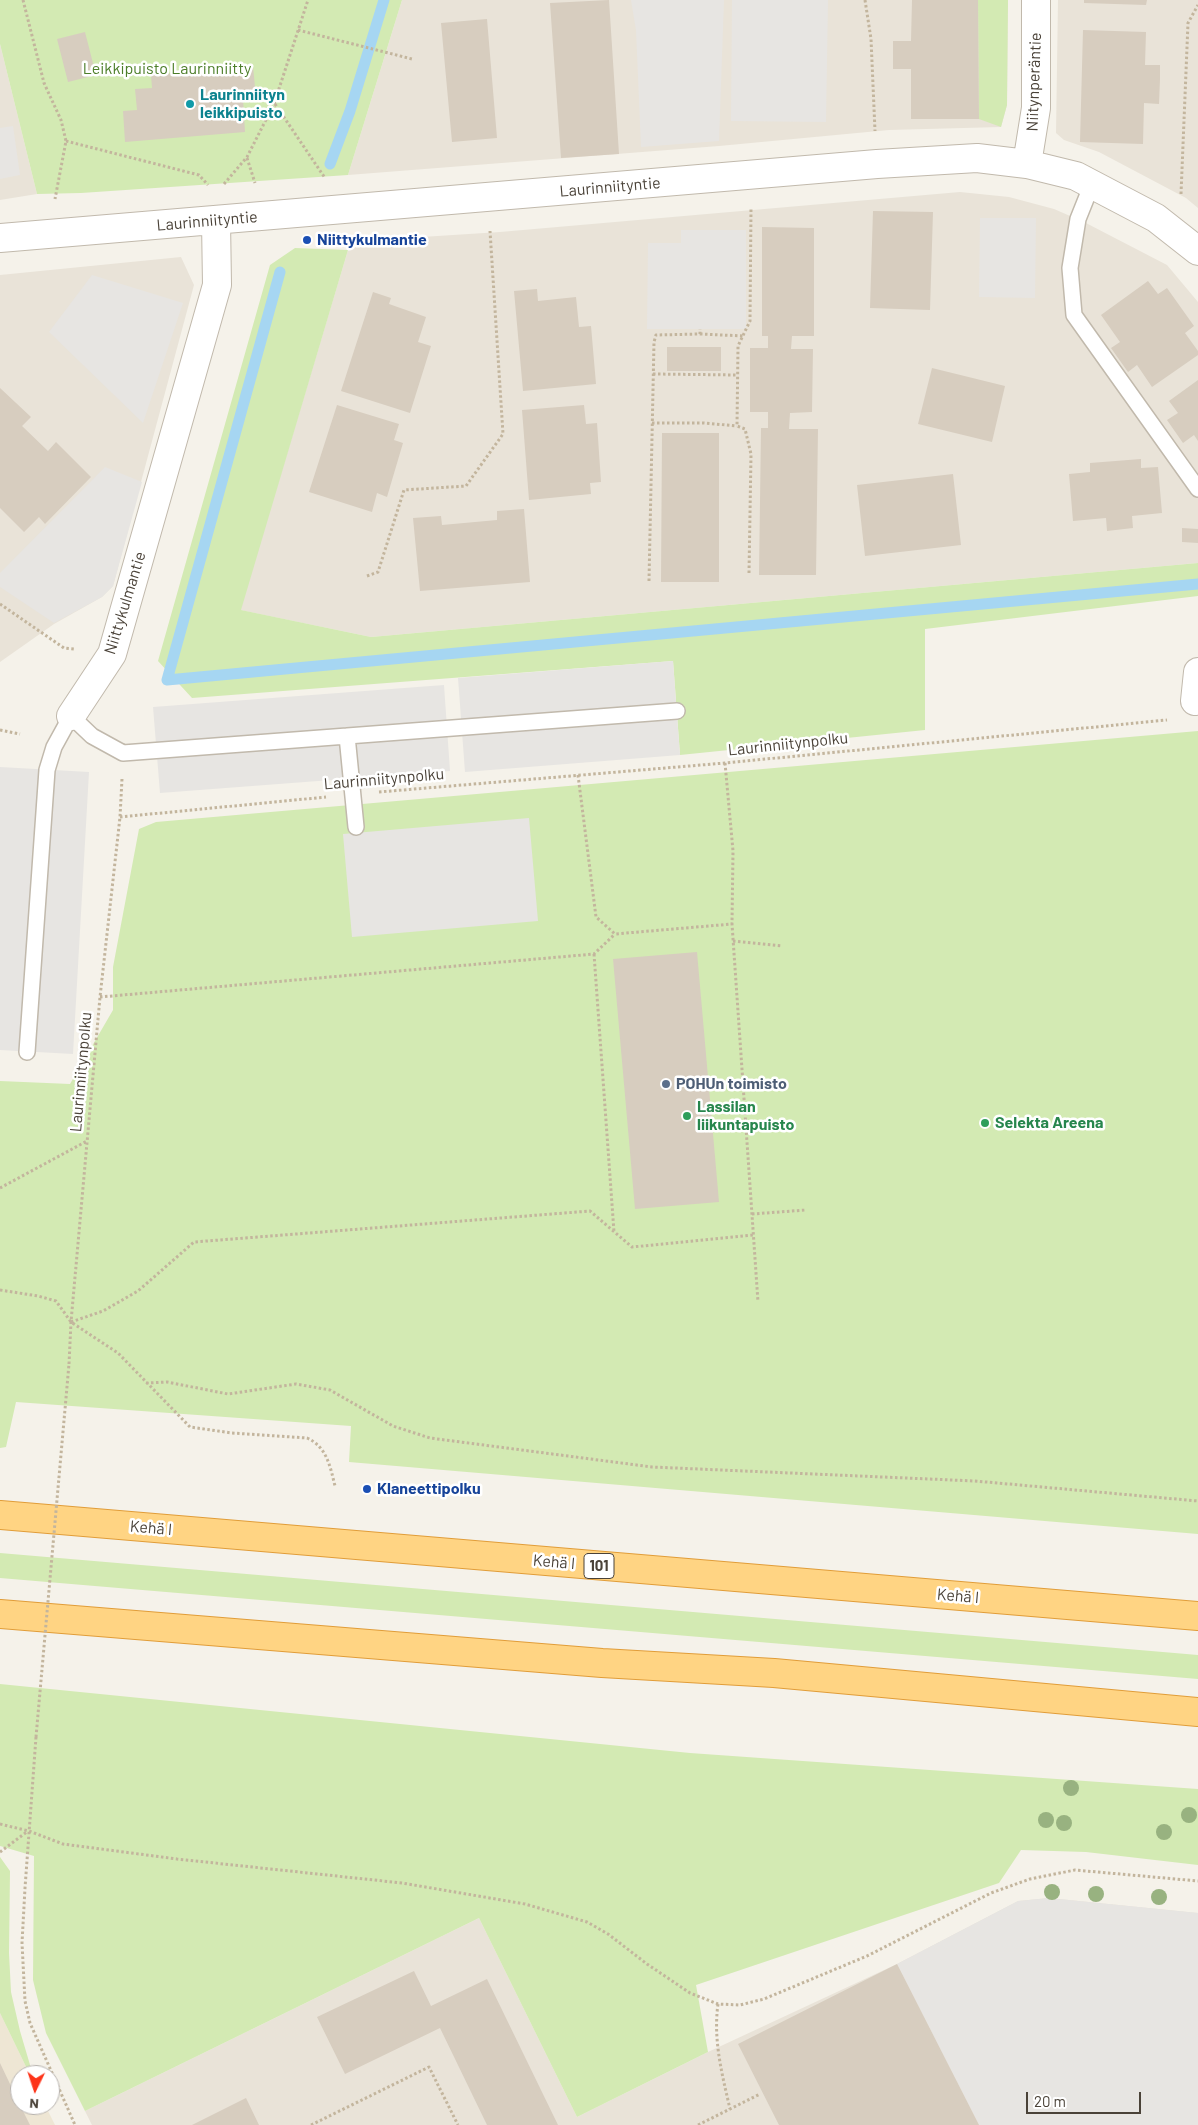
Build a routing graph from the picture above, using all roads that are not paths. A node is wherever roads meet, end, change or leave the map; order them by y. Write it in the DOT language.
graph roads {
  1 [pos="1036,0"];
  2 [pos="1027,164"];
  3 [pos="1092,184"];
  4 [pos="216,220"];
  5 [pos="0,238"];
  6 [pos="1198,251"];
  7 [pos="1198,489"];
  8 [pos="1198,672"];
  9 [pos="1195,701"];
  10 [pos="677,711"];
  11 [pos="71,716"];
  12 [pos="347,736"];
  13 [pos="356,827"];
  14 [pos="27,1052"];
  15 [pos="0,1515"];
  16 [pos="0,1614"];
  17 [pos="1198,1616"];
  18 [pos="1198,1712"];
  1 -- 2 [label="street, Niitynperäntie"];
  2 -- 3 [label="street, Laurinniityntie"];
  2 -- 4 [label="street, Laurinniityntie"];
  3 -- 6 [label="street, Laurinniityntie"];
  3 -- 7 [label="lane"];
  4 -- 5 [label="street, Laurinniityntie"];
  4 -- 11 [label="street, Niittykulmantie"];
  8 -- 9 [label="street"];
  10 -- 12 [label="lane"];
  11 -- 12 [label="lane"];
  11 -- 14 [label="lane"];
  12 -- 13 [label="lane"];
  15 -- 17 [label="highway, Kehä I / 101"];
  16 -- 18 [label="highway"];
}
